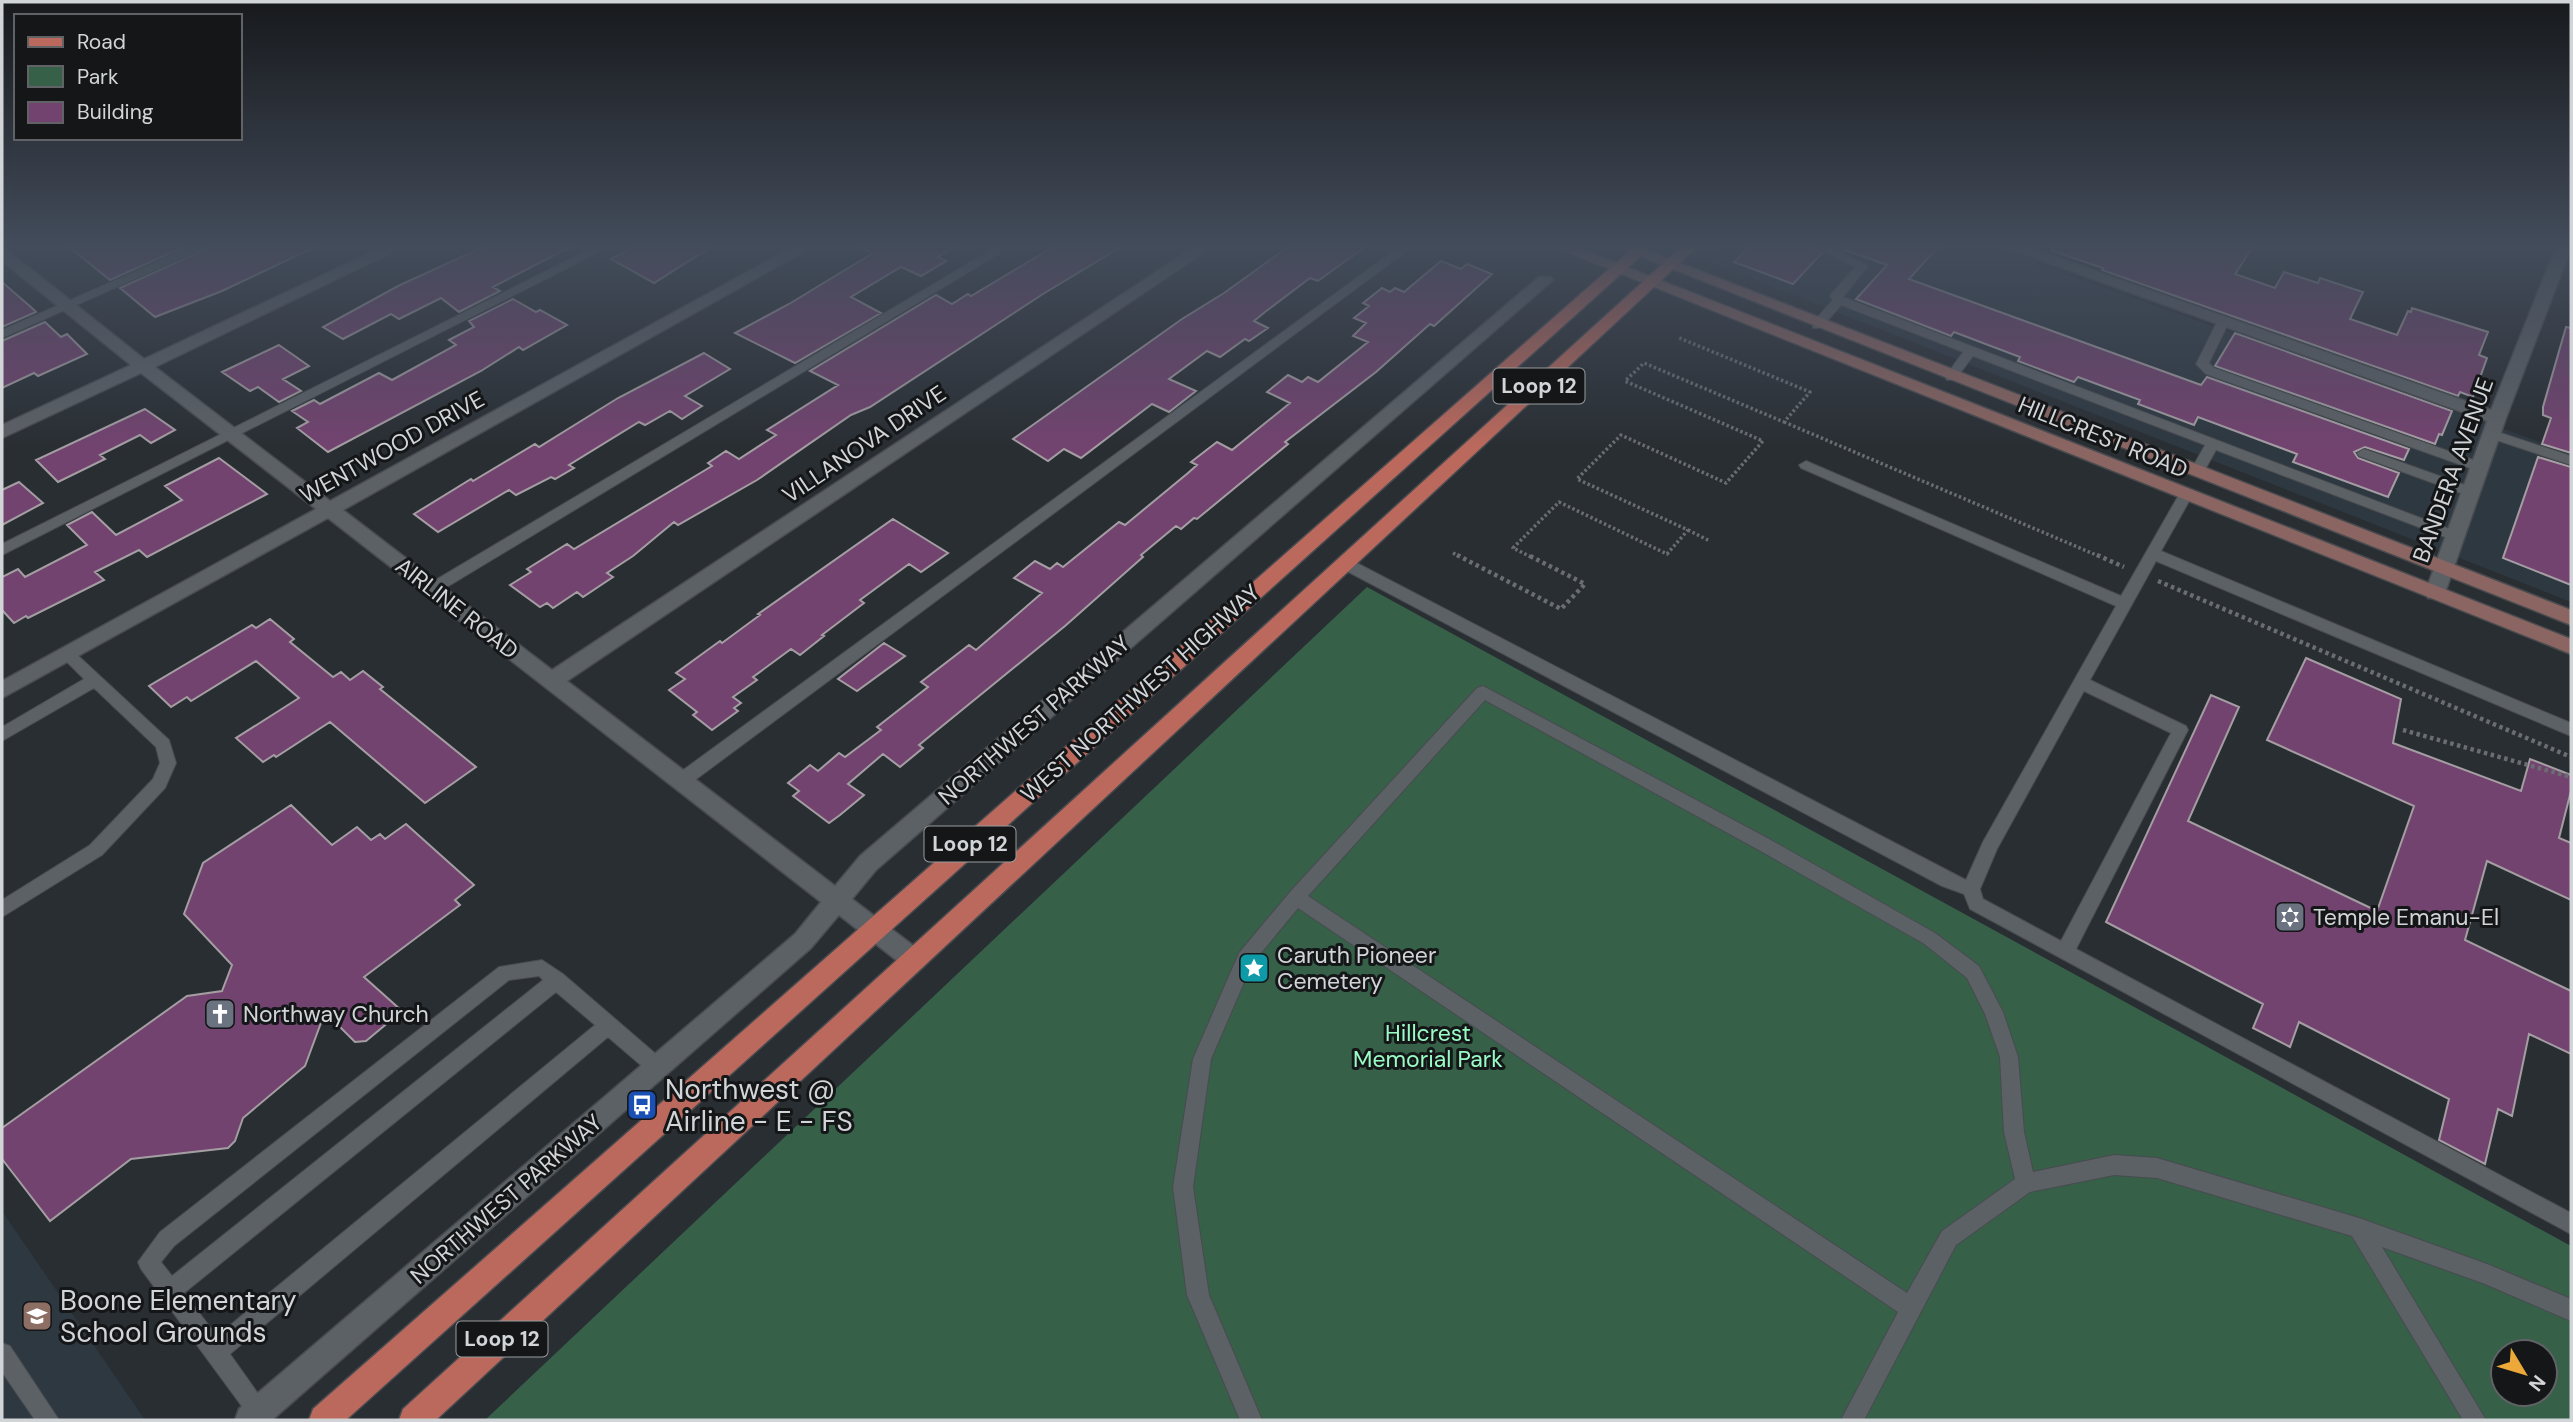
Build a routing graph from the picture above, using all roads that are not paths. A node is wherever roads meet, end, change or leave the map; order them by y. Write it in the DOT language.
graph roads {
  1 [pos="48,313"];
  2 [pos="75,313"];
  3 [pos="253,313"];
  4 [pos="471,313"];
  5 [pos="685,313"];
  6 [pos="894,313"];
  7 [pos="1105,313"];
  8 [pos="1317,313"];
  9 [pos="1506,313"];
  10 [pos="1569,313"];
  11 [pos="1618,313"];
  12 [pos="1728,313"];
  13 [pos="1788,313"];
  14 [pos="1827,313"];
  15 [pos="1873,313"];
  16 [pos="2199,313"];
  17 [pos="2538,313"];
  18 [pos="2223,322"];
  19 [pos="1817,325"];
  20 [pos="2,334"];
  21 [pos="1970,351"];
  22 [pos="142,365"];
  23 [pos="1947,375"];
  24 [pos="1929,393"];
  25 [pos="2494,426"];
  26 [pos="2,432"];
  27 [pos="230,434"];
  28 [pos="2213,443"];
  29 [pos="2364,453"];
  30 [pos="2571,461"];
  31 [pos="1806,465"];
  32 [pos="2480,467"];
  33 [pos="2197,472"];
  34 [pos="2471,492"];
  35 [pos="2185,496"];
  36 [pos="328,509"];
  37 [pos="2455,536"];
  38 [pos="2,551"];
  39 [pos="2154,554"];
  40 [pos="1346,564"];
  41 [pos="2444,568"];
  42 [pos="432,589"];
  43 [pos="2435,593"];
  44 [pos="2125,604"];
  45 [pos="2571,618"];
  46 [pos="2571,647"];
  47 [pos="67,654"];
  48 [pos="95,680"];
  49 [pos="551,681"];
  50 [pos="2082,682"];
  51 [pos="2,690"];
  52 [pos="2571,730"];
  53 [pos="2,734"];
  54 [pos="681,781"];
  55 [pos="1971,889"];
  56 [pos="1296,897"];
  57 [pos="836,900"];
  58 [pos="2,909"];
  59 [pos="874,930"];
  60 [pos="2065,952"];
  61 [pos="914,960"];
  62 [pos="557,980"];
  63 [pos="609,1026"];
  64 [pos="657,1068"];
  65 [pos="2026,1183"];
  66 [pos="2571,1224"];
  67 [pos="2359,1228"];
  68 [pos="170,1291"];
  69 [pos="1911,1308"];
  70 [pos="2571,1310"];
  71 [pos="215,1352"];
  72 [pos="2,1354"];
  73 [pos="255,1416"];
  74 [pos="48,1420"];
  75 [pos="324,1420"];
  76 [pos="415,1420"];
  77 [pos="1251,1420"];
  78 [pos="1852,1420"];
  79 [pos="2475,1420"];
  1 -- 20 [label="lane"];
  2 -- 22 [label="street, AIRLINE ROAD"];
  3 -- 22 [label="street"];
  4 -- 27 [label="lane"];
  5 -- 36 [label="street, WENTWOOD DRIVE"];
  6 -- 42 [label="lane"];
  7 -- 49 [label="street, VILLANOVA DRIVE"];
  8 -- 54 [label="lane"];
  9 -- 57 [label="street, NORTHWEST PARKWAY"];
  10 -- 59 [label="main road, WEST NORTHWEST HIGHWAY / Loop 12"];
  11 -- 40 [label="main road, WEST NORTHWEST HIGHWAY / Loop 12"];
  12 -- 24 [label="main road, HILLCREST ROAD"];
  13 -- 19 [label="main road, HILLCREST ROAD"];
  14 -- 19 [label="lane"];
  15 -- 21 [label="lane"];
  16 -- 18 [label="street"];
  17 -- 25 [label="street, BANDERA AVENUE"];
  18 -- 25 [label="street"];
  18 -- 32 [label="lane"];
  19 -- 23 [label="main road, HILLCREST ROAD"];
  21 -- 23 [label="lane"];
  21 -- 28 [label="lane"];
  22 -- 26 [label="street"];
  22 -- 27 [label="street, AIRLINE ROAD"];
  23 -- 24 [label="main road"];
  23 -- 33 [label="main road, HILLCREST ROAD"];
  24 -- 35 [label="main road, HILLCREST ROAD"];
  25 -- 30 [label="lane"];
  25 -- 32 [label="street, BANDERA AVENUE"];
  27 -- 36 [label="street, AIRLINE ROAD"];
  27 -- 38 [label="lane"];
  28 -- 33 [label="lane"];
  28 -- 37 [label="lane"];
  29 -- 34 [label="lane"];
  31 -- 44 [label="lane"];
  32 -- 34 [label="street, BANDERA AVENUE"];
  33 -- 35 [label="main road"];
  33 -- 41 [label="main road, HILLCREST ROAD"];
  34 -- 37 [label="street, BANDERA AVENUE"];
  35 -- 39 [label="lane"];
  35 -- 43 [label="main road, HILLCREST ROAD"];
  36 -- 42 [label="street, AIRLINE ROAD"];
  36 -- 47 [label="street, WENTWOOD DRIVE"];
  37 -- 41 [label="street, BANDERA AVENUE"];
  39 -- 44 [label="lane"];
  39 -- 52 [label="lane"];
  40 -- 55 [label="lane"];
  40 -- 61 [label="main road, WEST NORTHWEST HIGHWAY / Loop 12"];
  41 -- 43 [label="street, BANDERA AVENUE"];
  41 -- 45 [label="main road, HILLCREST ROAD"];
  42 -- 49 [label="street, AIRLINE ROAD"];
  43 -- 46 [label="main road, HILLCREST ROAD"];
  44 -- 50 [label="lane"];
  47 -- 48 [label="lane"];
  47 -- 51 [label="street, WENTWOOD DRIVE"];
  48 -- 53 [label="lane"];
  48 -- 58 [label="lane"];
  49 -- 54 [label="street, AIRLINE ROAD"];
  50 -- 55 [label="lane"];
  50 -- 60 [label="lane"];
  54 -- 57 [label="street, AIRLINE ROAD"];
  55 -- 60 [label="lane"];
  56 -- 65 [label="lane"];
  56 -- 69 [label="lane"];
  56 -- 77 [label="lane"];
  57 -- 59 [label="street, AIRLINE ROAD"];
  57 -- 64 [label="street, NORTHWEST PARKWAY"];
  59 -- 61 [label="street, AIRLINE ROAD"];
  59 -- 75 [label="main road, WEST NORTHWEST HIGHWAY / Loop 12"];
  60 -- 66 [label="lane"];
  61 -- 76 [label="main road, WEST NORTHWEST HIGHWAY / Loop 12"];
  62 -- 63 [label="lane"];
  62 -- 68 [label="lane"];
  62 -- 68 [label="lane"];
  63 -- 64 [label="lane"];
  63 -- 71 [label="lane"];
  64 -- 73 [label="street, NORTHWEST PARKWAY"];
  65 -- 67 [label="lane"];
  65 -- 69 [label="lane"];
  67 -- 70 [label="lane"];
  67 -- 79 [label="lane"];
  68 -- 71 [label="lane"];
  69 -- 78 [label="lane"];
  71 -- 73 [label="lane"];
  72 -- 74 [label="lane"];
}
